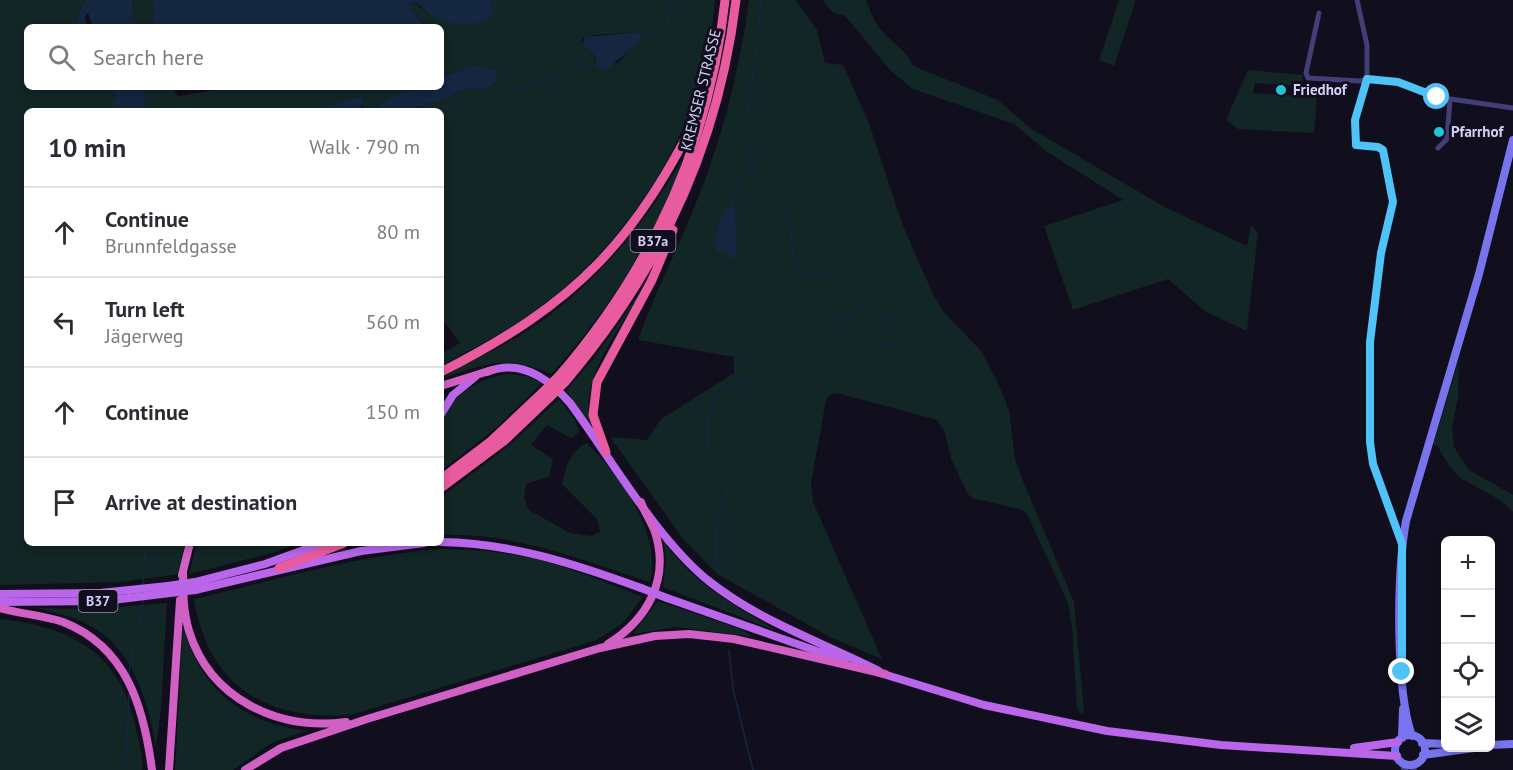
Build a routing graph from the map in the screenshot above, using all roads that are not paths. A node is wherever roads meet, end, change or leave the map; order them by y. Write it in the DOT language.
graph roads {
  1 [pos="726,0"];
  2 [pos="736,0"];
  3 [pos="1357,0"];
  4 [pos="1319,13"];
  5 [pos="723,55"];
  6 [pos="1367,79"];
  7 [pos="711,87"];
  8 [pos="1450,99"];
  9 [pos="1513,108"];
  10 [pos="1513,140"];
  11 [pos="1438,148"];
  12 [pos="695,172"];
  13 [pos="444,370"];
  14 [pos="492,370"];
  15 [pos="562,379"];
  16 [pos="444,385"];
  17 [pos="547,394"];
  18 [pos="444,410"];
  19 [pos="606,452"];
  20 [pos="444,477"];
  21 [pos="444,486"];
  22 [pos="641,502"];
  23 [pos="444,542"];
  24 [pos="1402,544"];
  25 [pos="189,546"];
  26 [pos="315,546"];
  27 [pos="336,546"];
  28 [pos="394,546"];
  29 [pos="279,568"];
  30 [pos="183,571"];
  31 [pos="195,586"];
  32 [pos="0,594"];
  33 [pos="0,602"];
  34 [pos="0,608"];
  35 [pos="600,648"];
  36 [pos="885,674"];
  37 [pos="1404,693"];
  38 [pos="367,719"];
  39 [pos="1412,735"];
  40 [pos="1400,740"];
  41 [pos="1422,743"];
  42 [pos="1441,744"];
  43 [pos="1513,744"];
  44 [pos="1495,745"];
  45 [pos="1318,750"];
  46 [pos="1442,752"];
  47 [pos="1423,755"];
  48 [pos="1402,763"];
  49 [pos="1413,767"];
  50 [pos="152,770"];
  51 [pos="170,770"];
  52 [pos="245,770"];
  1 -- 5 [label="highway, KREMSER STRASSE / B37a"];
  2 -- 5 [label="highway, KREMSER STRASSE / B37a"];
  3 -- 6 [label="street"];
  4 -- 6 [label="street"];
  5 -- 7 [label="highway, KREMSER STRASSE / B37a"];
  5 -- 12 [label="highway, KREMSER STRASSE / B37a"];
  6 -- 8 [label="street"];
  6 -- 24 [label="street"];
  7 -- 13 [label="highway"];
  7 -- 15 [label="highway, KREMSER STRASSE / B37a"];
  8 -- 9 [label="street"];
  8 -- 11 [label="street"];
  10 -- 24 [label="main road"];
  12 -- 15 [label="highway, KREMSER STRASSE / B37a"];
  12 -- 19 [label="highway"];
  14 -- 16 [label="highway"];
  14 -- 18 [label="main road"];
  14 -- 19 [label="main road"];
  15 -- 17 [label="highway, KREMSER STRASSE / B37a, bridge"];
  17 -- 20 [label="highway, KREMSER STRASSE / B37a"];
  17 -- 21 [label="highway, KREMSER STRASSE / B37a"];
  19 -- 22 [label="main road"];
  22 -- 35 [label="highway"];
  22 -- 36 [label="main road"];
  23 -- 36 [label="main road, bridge"];
  24 -- 37 [label="main road"];
  25 -- 30 [label="highway"];
  26 -- 31 [label="main road, B37"];
  27 -- 29 [label="highway"];
  28 -- 29 [label="main road"];
  29 -- 31 [label="main road, B37"];
  30 -- 38 [label="highway"];
  30 -- 51 [label="highway"];
  31 -- 32 [label="main road, B37, bridge"];
  31 -- 33 [label="main road, B37, bridge"];
  34 -- 50 [label="highway"];
  35 -- 36 [label="highway"];
  35 -- 38 [label="highway"];
  36 -- 45 [label="main road"];
  37 -- 39 [label="main road"];
  37 -- 40 [label="main road"];
  38 -- 52 [label="highway"];
  39 -- 40 [label="main road"];
  39 -- 41 [label="main road"];
  40 -- 45 [label="main road"];
  40 -- 48 [label="main road"];
  41 -- 42 [label="main road"];
  41 -- 47 [label="main road"];
  43 -- 44 [label="main road"];
  45 -- 48 [label="main road"];
  46 -- 47 [label="main road"];
  47 -- 49 [label="main road"];
  48 -- 49 [label="main road"];
}
